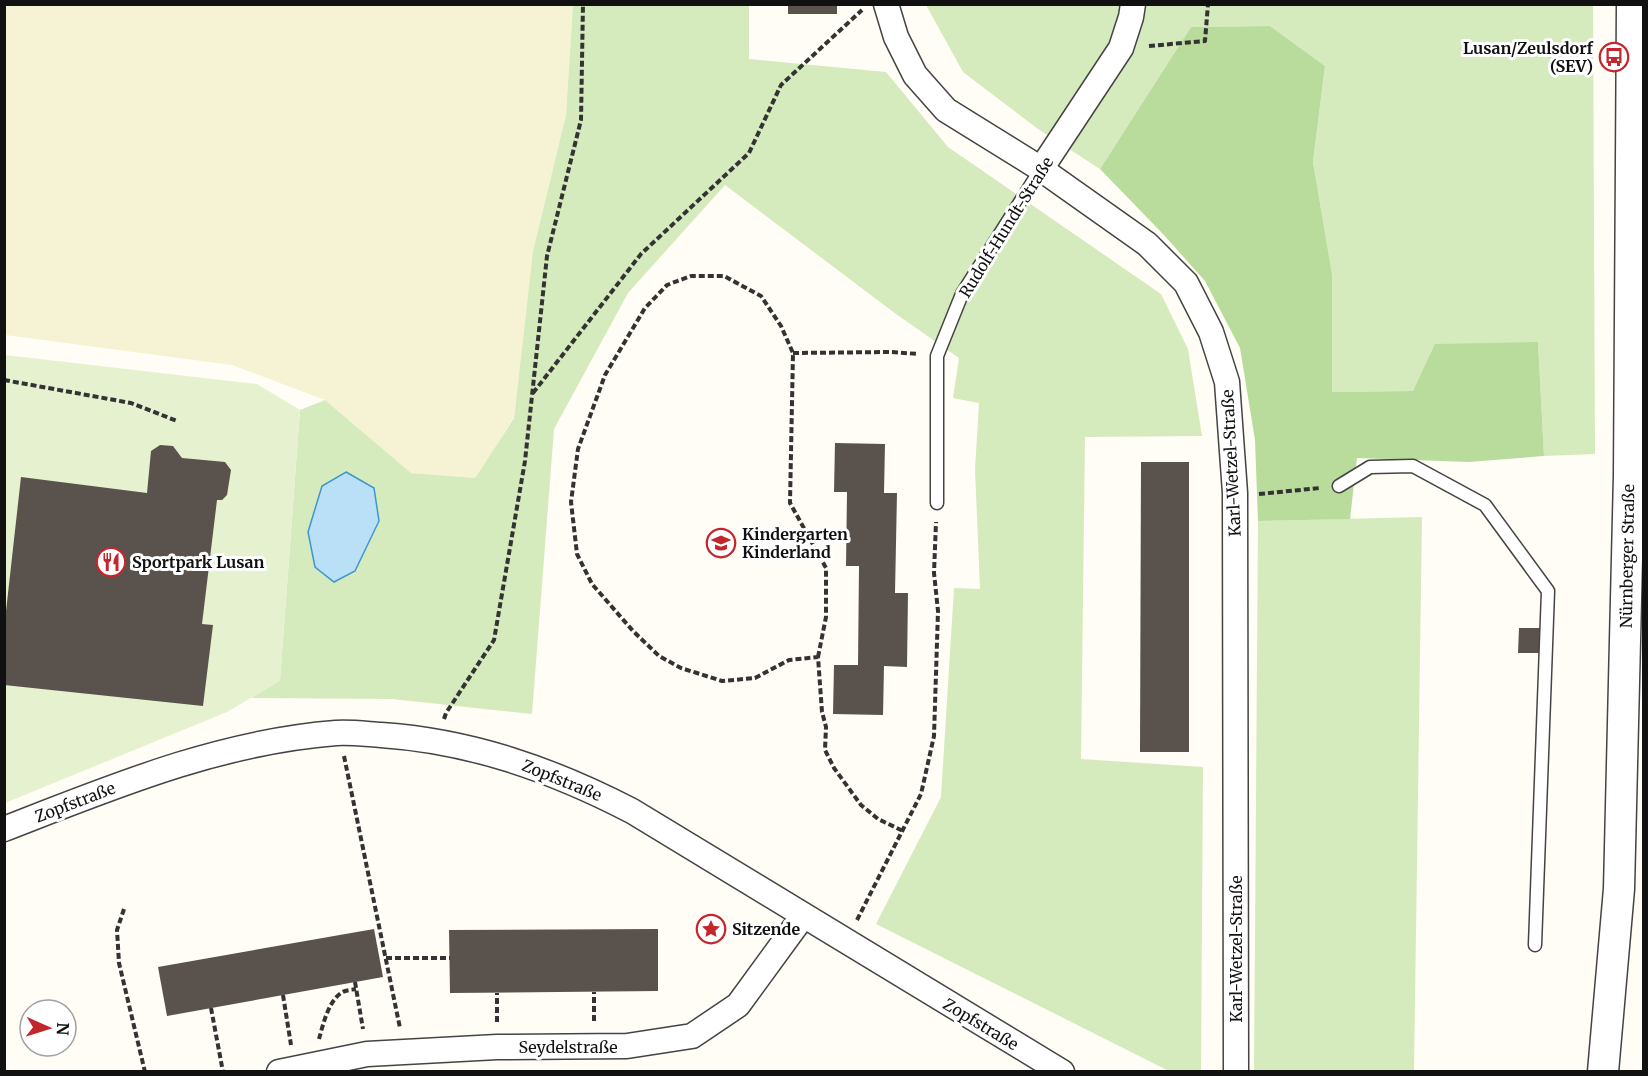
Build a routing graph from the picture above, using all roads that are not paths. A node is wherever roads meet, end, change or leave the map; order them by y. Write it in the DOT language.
graph roads {
  1 [pos="886,4"];
  2 [pos="1133,4"];
  3 [pos="1632,4"];
  4 [pos="1041,169"];
  5 [pos="1339,486"];
  6 [pos="937,503"];
  7 [pos="4,829"];
  8 [pos="803,916"];
  9 [pos="1535,945"];
  10 [pos="287,1070"];
  11 [pos="1062,1071"];
  12 [pos="1236,1071"];
  13 [pos="1603,1071"];
  1 -- 4 [label="street, Karl-Wetzel-Straße"];
  2 -- 4 [label="street, Rudolf-Hundt-Straße"];
  3 -- 13 [label="street, Nürnberger Straße"];
  4 -- 6 [label="lane, Rudolf-Hundt-Straße"];
  4 -- 12 [label="street, Karl-Wetzel-Straße"];
  5 -- 9 [label="lane"];
  7 -- 8 [label="street, Zopfstraße"];
  8 -- 10 [label="street, Seydelstraße"];
  8 -- 11 [label="street, Zopfstraße"];
}
